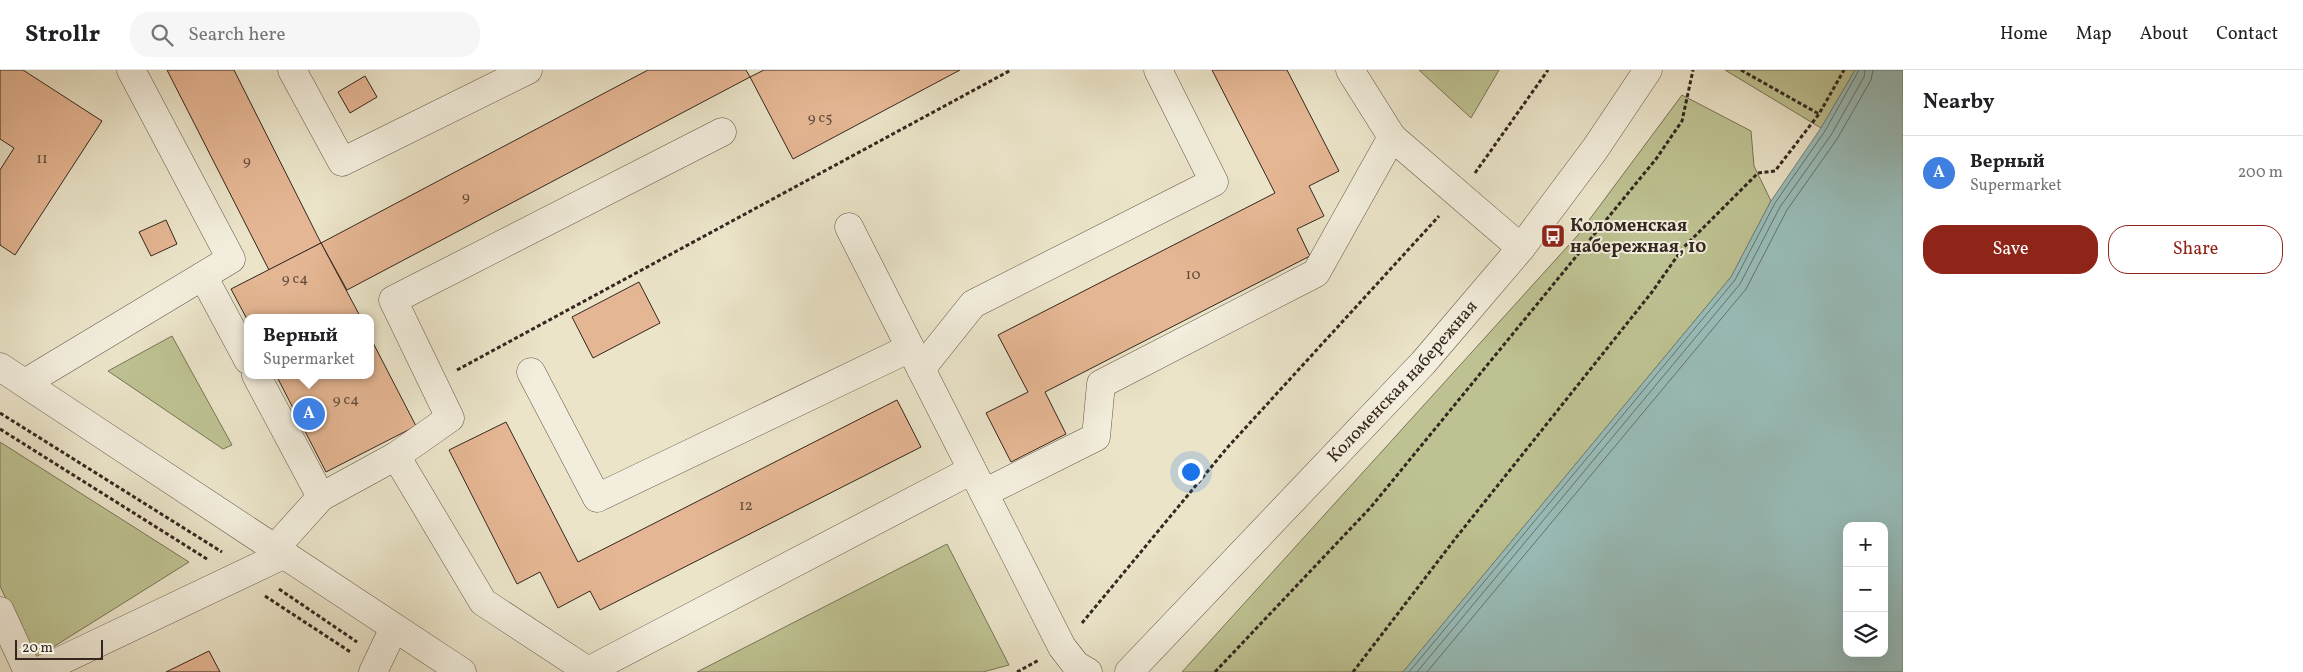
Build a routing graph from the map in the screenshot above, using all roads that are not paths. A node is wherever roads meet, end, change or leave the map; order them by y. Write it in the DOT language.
graph roads {
  1 [pos="131,70"];
  2 [pos="292,70"];
  3 [pos="528,70"];
  4 [pos="1158,70"];
  5 [pos="1350,70"];
  6 [pos="1648,70"];
  7 [pos="722,132"];
  8 [pos="1392,137"];
  9 [pos="848,227"];
  10 [pos="1521,248"];
  11 [pos="202,276"];
  12 [pos="244,353"];
  13 [pos="916,358"];
  14 [pos="0,367"];
  15 [pos="531,372"];
  16 [pos="258,379"];
  17 [pos="25,383"];
  18 [pos="396,456"];
  19 [pos="978,482"];
  20 [pos="321,497"];
  21 [pos="280,551"];
  22 [pos="0,611"];
  23 [pos="394,628"];
  24 [pos="376,666"];
  25 [pos="28,672"];
  26 [pos="37,672"];
  27 [pos="462,672"];
  28 [pos="1088,672"];
  29 [pos="1129,672"];
  1 -- 11 [label="street"];
  2 -- 3 [label="street"];
  4 -- 13 [label="street"];
  5 -- 8 [label="street"];
  6 -- 10 [label="street, Коломенская набережная"];
  7 -- 18 [label="street"];
  8 -- 10 [label="street"];
  8 -- 19 [label="street"];
  9 -- 13 [label="street"];
  10 -- 29 [label="street, Коломенская набережная"];
  11 -- 12 [label="street"];
  11 -- 17 [label="street"];
  13 -- 15 [label="street"];
  13 -- 19 [label="street"];
  14 -- 17 [label="street"];
  16 -- 20 [label="street"];
  17 -- 21 [label="street"];
  18 -- 19 [label="street"];
  18 -- 20 [label="street"];
  19 -- 28 [label="street"];
  20 -- 21 [label="street"];
  21 -- 23 [label="street"];
  21 -- 26 [label="street"];
  22 -- 25 [label="street"];
  23 -- 24 [label="street"];
  23 -- 27 [label="street"];
}
